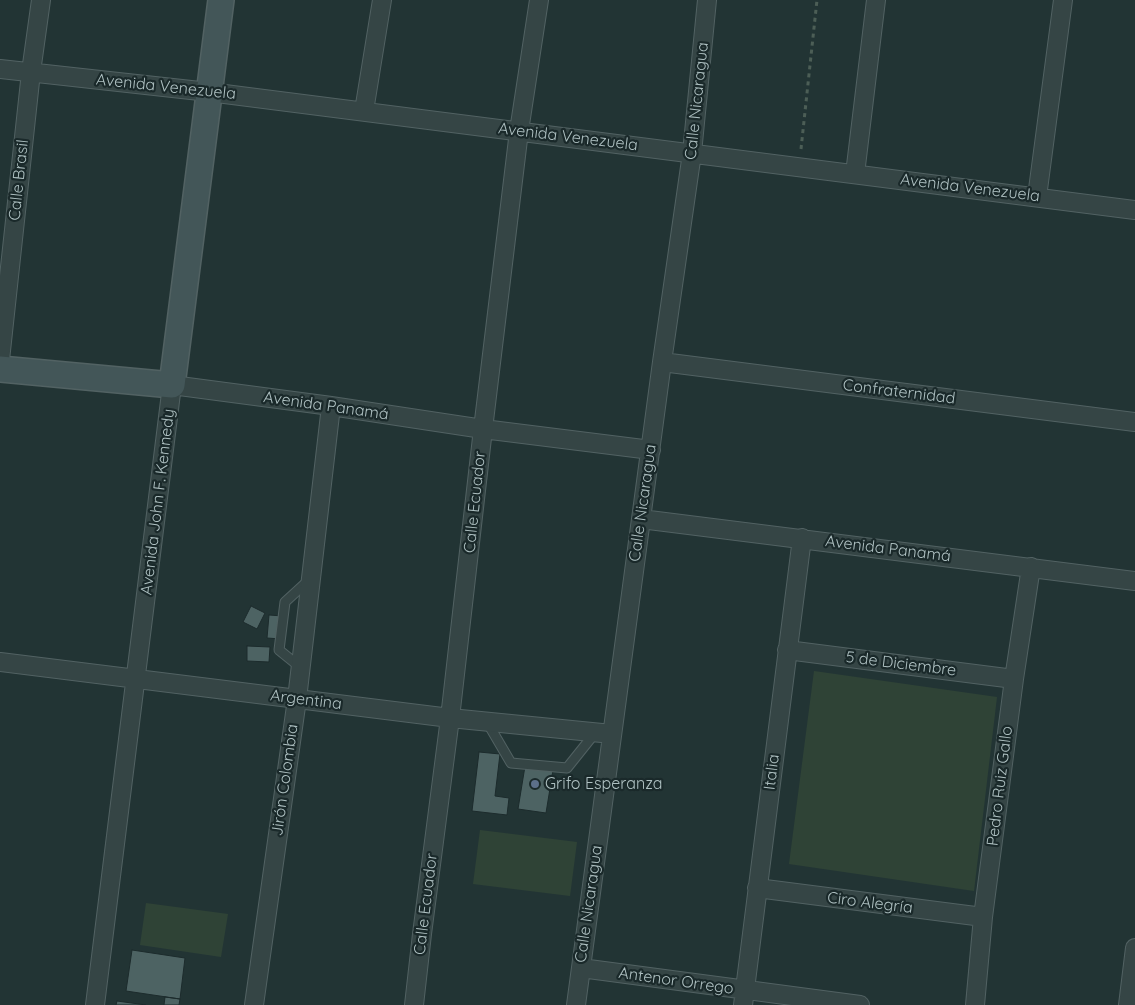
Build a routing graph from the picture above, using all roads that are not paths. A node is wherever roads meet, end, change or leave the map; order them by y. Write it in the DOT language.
graph roads {
  1 [pos="40,0"];
  2 [pos="221,0"];
  3 [pos="382,0"];
  4 [pos="539,0"];
  5 [pos="707,0"];
  6 [pos="876,0"];
  7 [pos="1063,0"];
  8 [pos="0,69"];
  9 [pos="31,72"];
  10 [pos="209,92"];
  11 [pos="364,111"];
  12 [pos="519,131"];
  13 [pos="692,153"];
  14 [pos="855,174"];
  15 [pos="1036,197"];
  16 [pos="1135,210"];
  17 [pos="0,360"];
  18 [pos="662,362"];
  19 [pos="0,368"];
  20 [pos="172,385"];
  21 [pos="331,406"];
  22 [pos="1135,422"];
  23 [pos="483,429"];
  24 [pos="651,450"];
  25 [pos="641,519"];
  26 [pos="802,538"];
  27 [pos="1031,567"];
  28 [pos="1135,581"];
  29 [pos="788,650"];
  30 [pos="0,662"];
  31 [pos="1014,679"];
  32 [pos="135,680"];
  33 [pos="297,699"];
  34 [pos="450,718"];
  35 [pos="487,722"];
  36 [pos="604,734"];
  37 [pos="757,888"];
  38 [pos="983,917"];
  39 [pos="1135,948"];
  40 [pos="581,968"];
  41 [pos="744,998"];
  42 [pos="95,1005"];
  43 [pos="254,1005"];
  44 [pos="414,1005"];
  45 [pos="576,1005"];
  46 [pos="860,1005"];
  47 [pos="975,1005"];
  48 [pos="1128,1005"];
  1 -- 9 [label="street, Calle Brasil"];
  2 -- 10 [label="street, Avenida John F. Kennedy"];
  3 -- 11 [label="street"];
  4 -- 12 [label="street, Calle Ecuador"];
  5 -- 13 [label="street, Calle Nicaragua"];
  6 -- 14 [label="street"];
  7 -- 15 [label="street"];
  8 -- 9 [label="street, Avenida Venezuela"];
  9 -- 10 [label="street, Avenida Venezuela"];
  9 -- 17 [label="street, Calle Brasil"];
  10 -- 11 [label="street, Avenida Venezuela"];
  10 -- 20 [label="street, Avenida John F. Kennedy"];
  11 -- 12 [label="street, Avenida Venezuela"];
  12 -- 13 [label="street, Avenida Venezuela"];
  12 -- 23 [label="street, Calle Ecuador"];
  13 -- 14 [label="street, Avenida Venezuela"];
  13 -- 18 [label="street, Calle Nicaragua"];
  14 -- 15 [label="street, Avenida Venezuela"];
  15 -- 16 [label="street, Avenida Venezuela"];
  18 -- 22 [label="street, Confraternidad"];
  18 -- 24 [label="street, Calle Nicaragua"];
  19 -- 20 [label="street, Avenida Panamá"];
  20 -- 21 [label="street, Avenida Panamá"];
  20 -- 32 [label="street, Avenida John F. Kennedy"];
  21 -- 23 [label="street, Avenida Panamá"];
  21 -- 33 [label="street, Jirón Colombia"];
  23 -- 24 [label="street, Avenida Panamá"];
  23 -- 34 [label="street, Calle Ecuador"];
  24 -- 25 [label="street, Calle Nicaragua"];
  25 -- 26 [label="street, Avenida Panamá"];
  25 -- 36 [label="street, Calle Nicaragua"];
  26 -- 27 [label="street, Avenida Panamá"];
  26 -- 29 [label="street, Italia"];
  27 -- 28 [label="street, Avenida Panamá"];
  27 -- 31 [label="street, Pedro Ruiz Gallo"];
  29 -- 31 [label="street, 5 de Diciembre"];
  29 -- 37 [label="street, Italia"];
  30 -- 32 [label="street, Argentina"];
  31 -- 38 [label="street, Pedro Ruiz Gallo"];
  32 -- 33 [label="street, Argentina"];
  32 -- 42 [label="street, Avenida John F. Kennedy"];
  33 -- 34 [label="street, Argentina"];
  33 -- 43 [label="street, Jirón Colombia"];
  34 -- 35 [label="street, Argentina"];
  34 -- 44 [label="street, Calle Ecuador"];
  35 -- 36 [label="street, Argentina"];
  35 -- 36 [label="lane"];
  36 -- 40 [label="street, Calle Nicaragua"];
  37 -- 38 [label="street, Ciro Alegría"];
  37 -- 41 [label="street, Italia"];
  38 -- 47 [label="street, Pedro Ruiz Gallo"];
  39 -- 48 [label="street"];
  40 -- 41 [label="street, Antenor Orrego"];
  40 -- 45 [label="street, Calle Nicaragua"];
  41 -- 46 [label="street, Antenor Orrego"];
}
